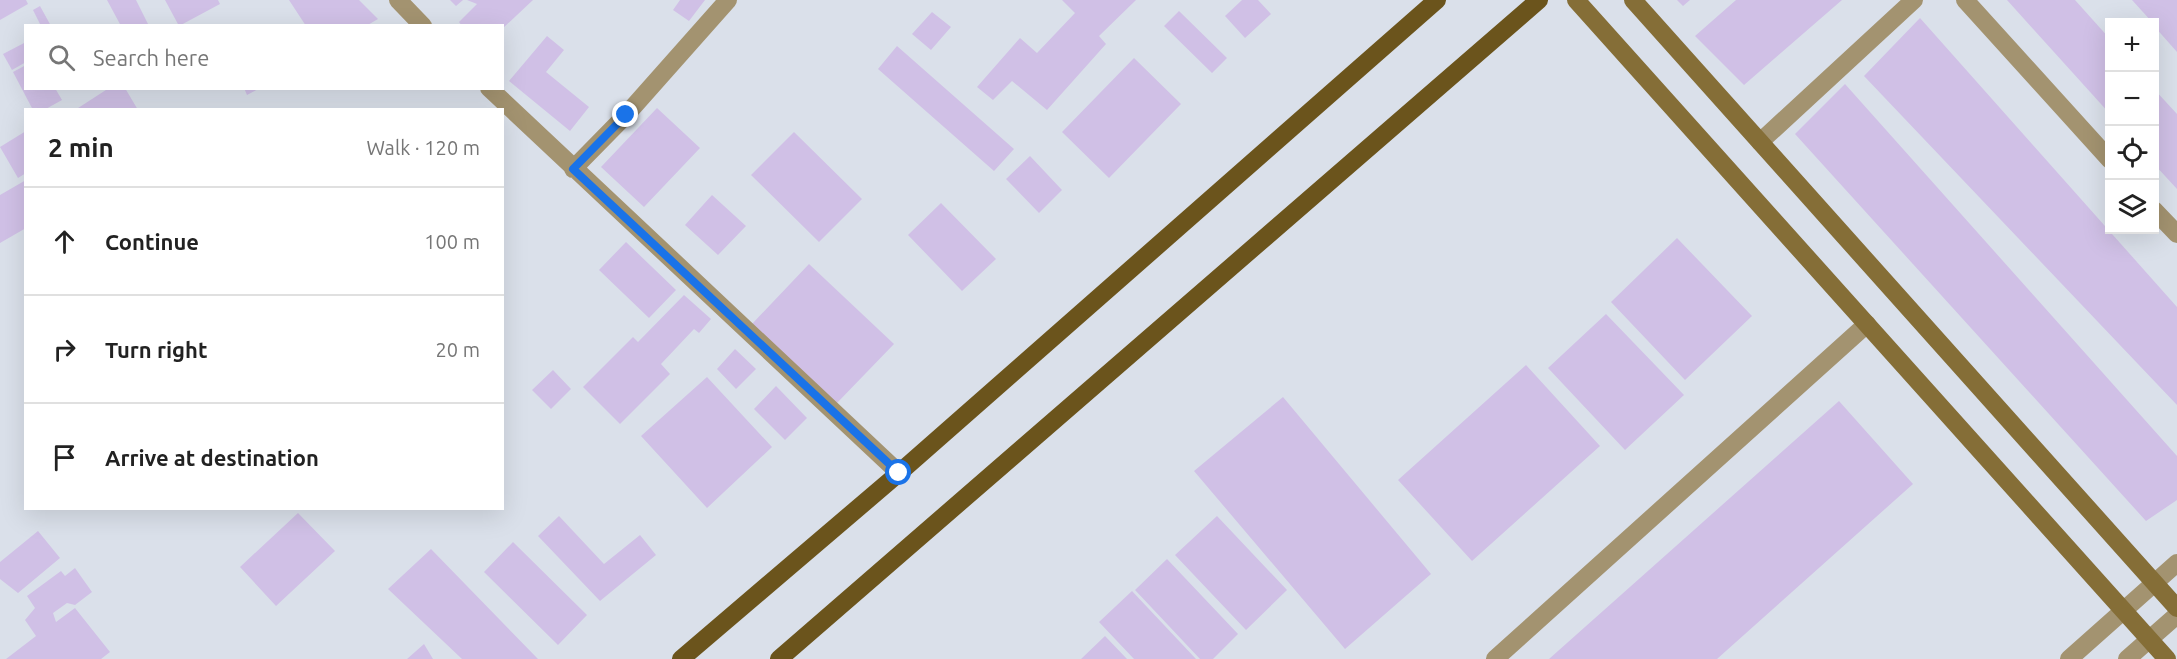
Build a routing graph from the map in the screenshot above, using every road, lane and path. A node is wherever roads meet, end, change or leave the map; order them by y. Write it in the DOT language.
graph roads {
  1 [pos="398,0"];
  2 [pos="728,0"];
  3 [pos="1437,0"];
  4 [pos="1539,0"];
  5 [pos="1576,0"];
  6 [pos="1633,0"];
  7 [pos="1914,0"];
  8 [pos="1965,0"];
  9 [pos="421,24"];
  10 [pos="491,90"];
  11 [pos="1760,142"];
  12 [pos="2105,156"];
  13 [pos="573,169"];
  14 [pos="2159,215"];
  15 [pos="2177,234"];
  16 [pos="1867,324"];
  17 [pos="899,473"];
  18 [pos="2177,563"];
  19 [pos="2154,584"];
  20 [pos="2177,608"];
  21 [pos="2123,611"];
  22 [pos="2177,615"];
  23 [pos="2148,639"];
  24 [pos="681,659"];
  25 [pos="779,659"];
  26 [pos="1495,659"];
  27 [pos="2069,659"];
  28 [pos="2127,659"];
  29 [pos="2167,659"];
  1 -- 9 [label="street"];
  2 -- 13 [label="street"];
  3 -- 17 [label="main road"];
  4 -- 25 [label="main road"];
  5 -- 16 [label="main road"];
  6 -- 11 [label="main road"];
  7 -- 11 [label="street"];
  8 -- 12 [label="street"];
  10 -- 13 [label="street"];
  11 -- 19 [label="main road"];
  13 -- 17 [label="street"];
  14 -- 15 [label="street"];
  16 -- 21 [label="main road"];
  16 -- 26 [label="street"];
  17 -- 24 [label="main road"];
  18 -- 19 [label="street"];
  19 -- 20 [label="main road"];
  19 -- 21 [label="street"];
  21 -- 23 [label="main road"];
  21 -- 27 [label="street"];
  22 -- 23 [label="street"];
  23 -- 28 [label="street"];
  23 -- 29 [label="main road"];
}
